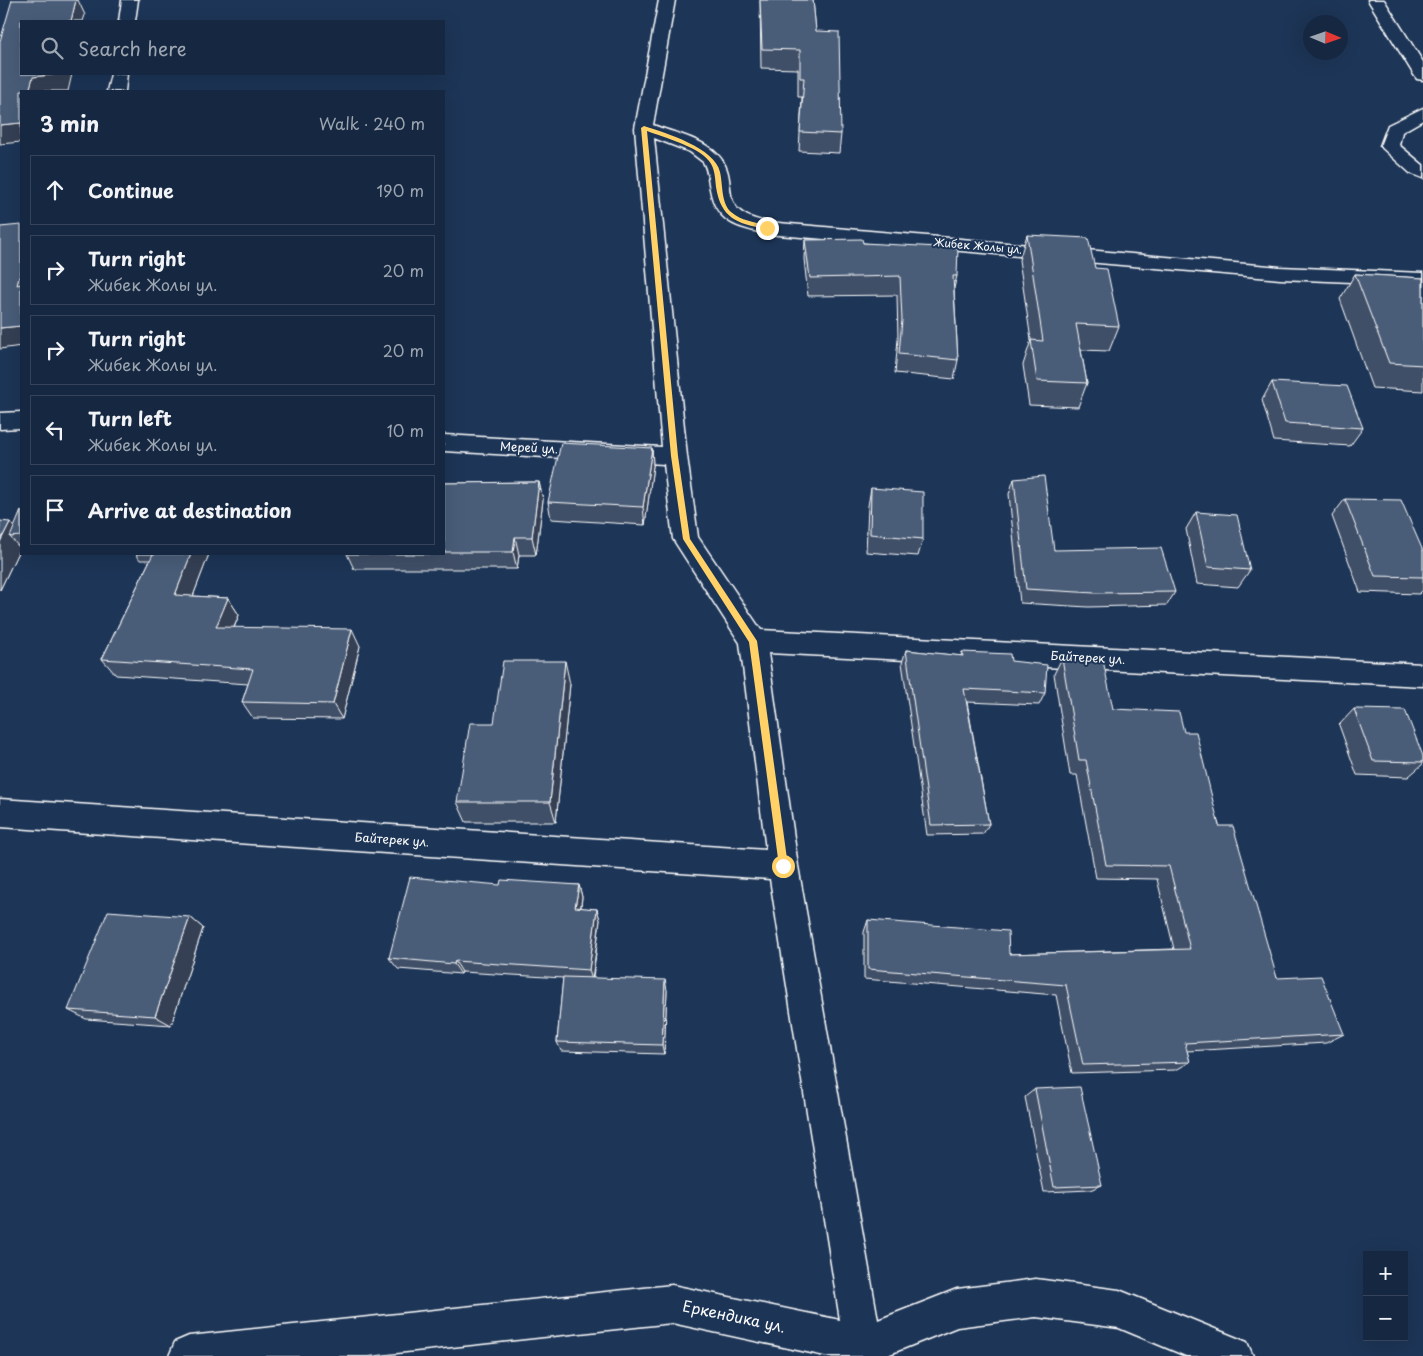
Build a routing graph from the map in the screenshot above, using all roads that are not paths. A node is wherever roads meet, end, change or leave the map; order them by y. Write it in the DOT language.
graph roads {
  1 [pos="130,0"];
  2 [pos="667,0"];
  3 [pos="1376,0"];
  4 [pos="127,20"];
  5 [pos="119,75"];
  6 [pos="1423,75"];
  7 [pos="116,90"];
  8 [pos="1423,113"];
  9 [pos="644,128"];
  10 [pos="1423,172"];
  11 [pos="1423,279"];
  12 [pos="20,420"];
  13 [pos="0,421"];
  14 [pos="445,443"];
  15 [pos="675,456"];
  16 [pos="753,641"];
  17 [pos="1423,675"];
  18 [pos="0,813"];
  19 [pos="783,866"];
  20 [pos="864,1350"];
  21 [pos="189,1356"];
  22 [pos="1233,1356"];
  1 -- 4 [label="street"];
  2 -- 9 [label="street"];
  3 -- 6 [label="street"];
  5 -- 7 [label="street"];
  8 -- 10 [label="street"];
  9 -- 11 [label="street, Жибек Жолы ул."];
  9 -- 15 [label="street"];
  12 -- 13 [label="street"];
  14 -- 15 [label="street, Мерей ул."];
  15 -- 16 [label="street"];
  16 -- 17 [label="street, Байтерек ул."];
  16 -- 19 [label="street"];
  18 -- 19 [label="street, Байтерек ул."];
  19 -- 20 [label="street"];
  20 -- 21 [label="street, Еркендика ул."];
  20 -- 22 [label="street"];
}
